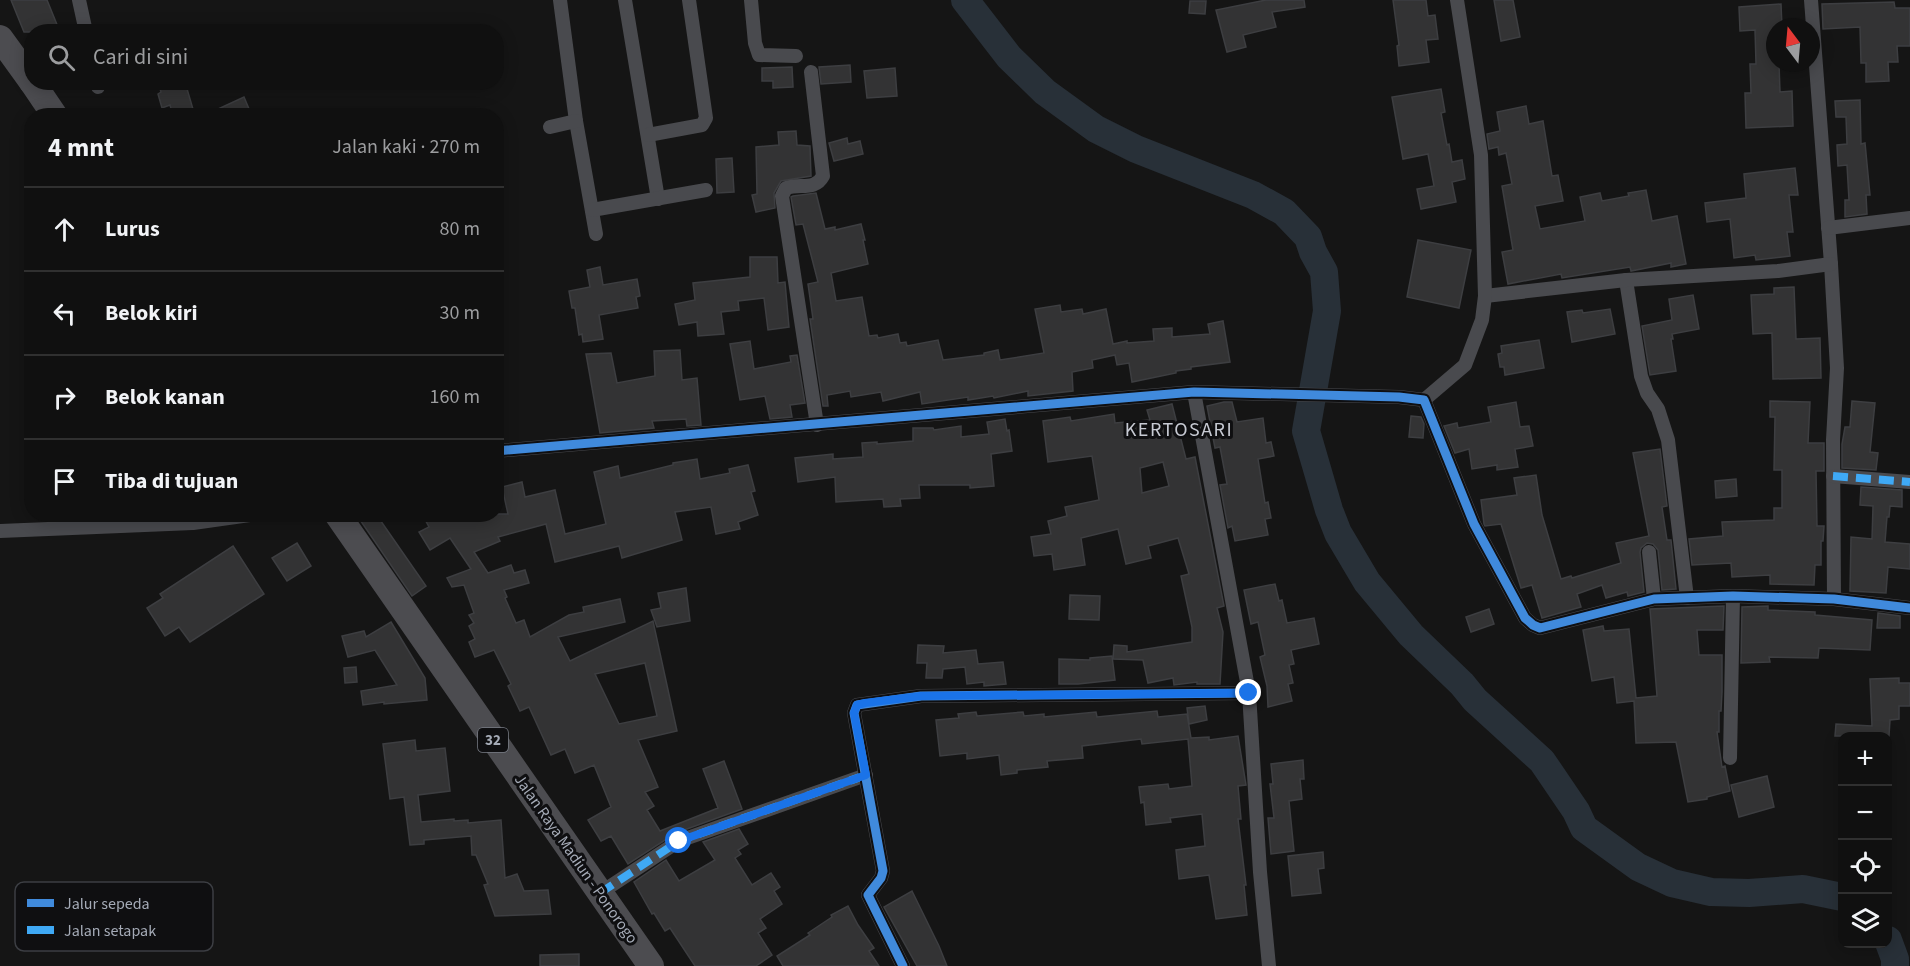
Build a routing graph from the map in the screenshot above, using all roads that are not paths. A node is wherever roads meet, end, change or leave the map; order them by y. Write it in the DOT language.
graph roads {
  1 [pos="79,0"];
  2 [pos="560,0"];
  3 [pos="625,0"];
  4 [pos="688,0"];
  5 [pos="750,0"];
  6 [pos="1457,0"];
  7 [pos="1810,0"];
  8 [pos="84,24"];
  9 [pos="0,38"];
  10 [pos="796,56"];
  11 [pos="24,71"];
  12 [pos="811,72"];
  13 [pos="37,90"];
  14 [pos="50,108"];
  15 [pos="576,121"];
  16 [pos="549,127"];
  17 [pos="648,135"];
  18 [pos="706,190"];
  19 [pos="658,199"];
  20 [pos="592,210"];
  21 [pos="1910,218"];
  22 [pos="1828,228"];
  23 [pos="596,234"];
  24 [pos="1831,264"];
  25 [pos="1626,280"];
  26 [pos="1485,296"];
  27 [pos="1194,392"];
  28 [pos="1424,400"];
  29 [pos="817,425"];
  30 [pos="504,450"];
  31 [pos="1833,476"];
  32 [pos="1910,482"];
  33 [pos="200,522"];
  34 [pos="343,522"];
  35 [pos="0,531"];
  36 [pos="1649,552"];
  37 [pos="1733,596"];
  38 [pos="1687,598"];
  39 [pos="1654,599"];
  40 [pos="1834,599"];
  41 [pos="1910,608"];
  42 [pos="1249,693"];
  43 [pos="1730,758"];
  44 [pos="866,775"];
  45 [pos="600,894"];
  46 [pos="651,966"];
  47 [pos="903,966"];
  48 [pos="1269,966"];
  1 -- 8 [label="street"];
  2 -- 15 [label="street"];
  3 -- 17 [label="street"];
  4 -- 17 [label="street"];
  5 -- 10 [label="street"];
  6 -- 26 [label="street"];
  7 -- 22 [label="street"];
  9 -- 11 [label="highway"];
  12 -- 29 [label="street"];
  13 -- 14 [label="highway"];
  15 -- 16 [label="street"];
  15 -- 20 [label="street"];
  17 -- 19 [label="street"];
  18 -- 19 [label="street"];
  19 -- 20 [label="street"];
  20 -- 23 [label="street"];
  21 -- 22 [label="street"];
  22 -- 24 [label="street"];
  24 -- 25 [label="street"];
  24 -- 31 [label="street"];
  25 -- 26 [label="street"];
  25 -- 38 [label="street"];
  26 -- 28 [label="street"];
  27 -- 28 [label="street"];
  27 -- 29 [label="street"];
  27 -- 42 [label="street"];
  28 -- 39 [label="street"];
  29 -- 30 [label="street"];
  31 -- 32 [label="street"];
  31 -- 40 [label="street"];
  33 -- 35 [label="street"];
  34 -- 45 [label="highway, Jalan Raya Madiun - Ponorogo / 32"];
  36 -- 39 [label="street"];
  37 -- 38 [label="street"];
  37 -- 40 [label="street"];
  37 -- 43 [label="street"];
  38 -- 39 [label="street"];
  40 -- 41 [label="street"];
  42 -- 44 [label="street"];
  42 -- 48 [label="street"];
  44 -- 45 [label="street"];
  44 -- 47 [label="street"];
  45 -- 46 [label="highway, Jalan Raya Madiun - Ponorogo / 32"];
}
